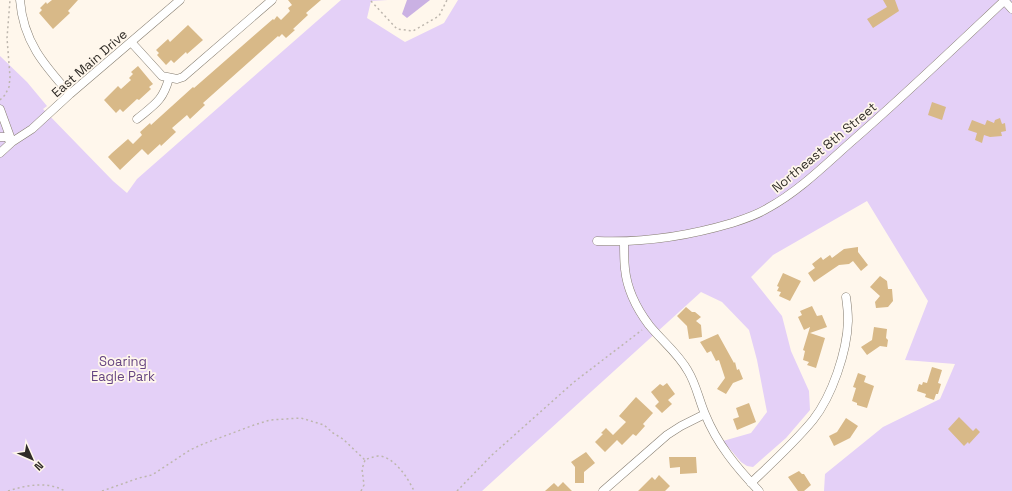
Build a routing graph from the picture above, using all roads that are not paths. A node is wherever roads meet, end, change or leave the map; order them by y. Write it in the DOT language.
graph roads {
  1 [pos="20,0"];
  2 [pos="180,0"];
  3 [pos="272,0"];
  4 [pos="1004,0"];
  5 [pos="1012,8"];
  6 [pos="131,42"];
  7 [pos="169,78"];
  8 [pos="70,94"];
  9 [pos="0,109"];
  10 [pos="137,119"];
  11 [pos="0,137"];
  12 [pos="12,142"];
  13 [pos="0,153"];
  14 [pos="597,241"];
  15 [pos="624,242"];
  16 [pos="846,296"];
  17 [pos="705,414"];
  18 [pos="752,483"];
  19 [pos="603,491"];
  20 [pos="759,491"];
  1 -- 8 [label="street"];
  2 -- 6 [label="street, East Main Drive"];
  3 -- 7 [label="street"];
  4 -- 5 [label="street"];
  4 -- 15 [label="street, Northeast 8th Street"];
  6 -- 7 [label="street"];
  6 -- 8 [label="street, East Main Drive"];
  7 -- 10 [label="street"];
  8 -- 12 [label="street, East Main Drive"];
  9 -- 12 [label="street"];
  11 -- 12 [label="street"];
  12 -- 13 [label="street, East Main Drive"];
  14 -- 15 [label="street, Northeast 8th Street"];
  15 -- 17 [label="street"];
  16 -- 18 [label="street"];
  17 -- 18 [label="street"];
  17 -- 19 [label="street"];
  18 -- 20 [label="street"];
}
